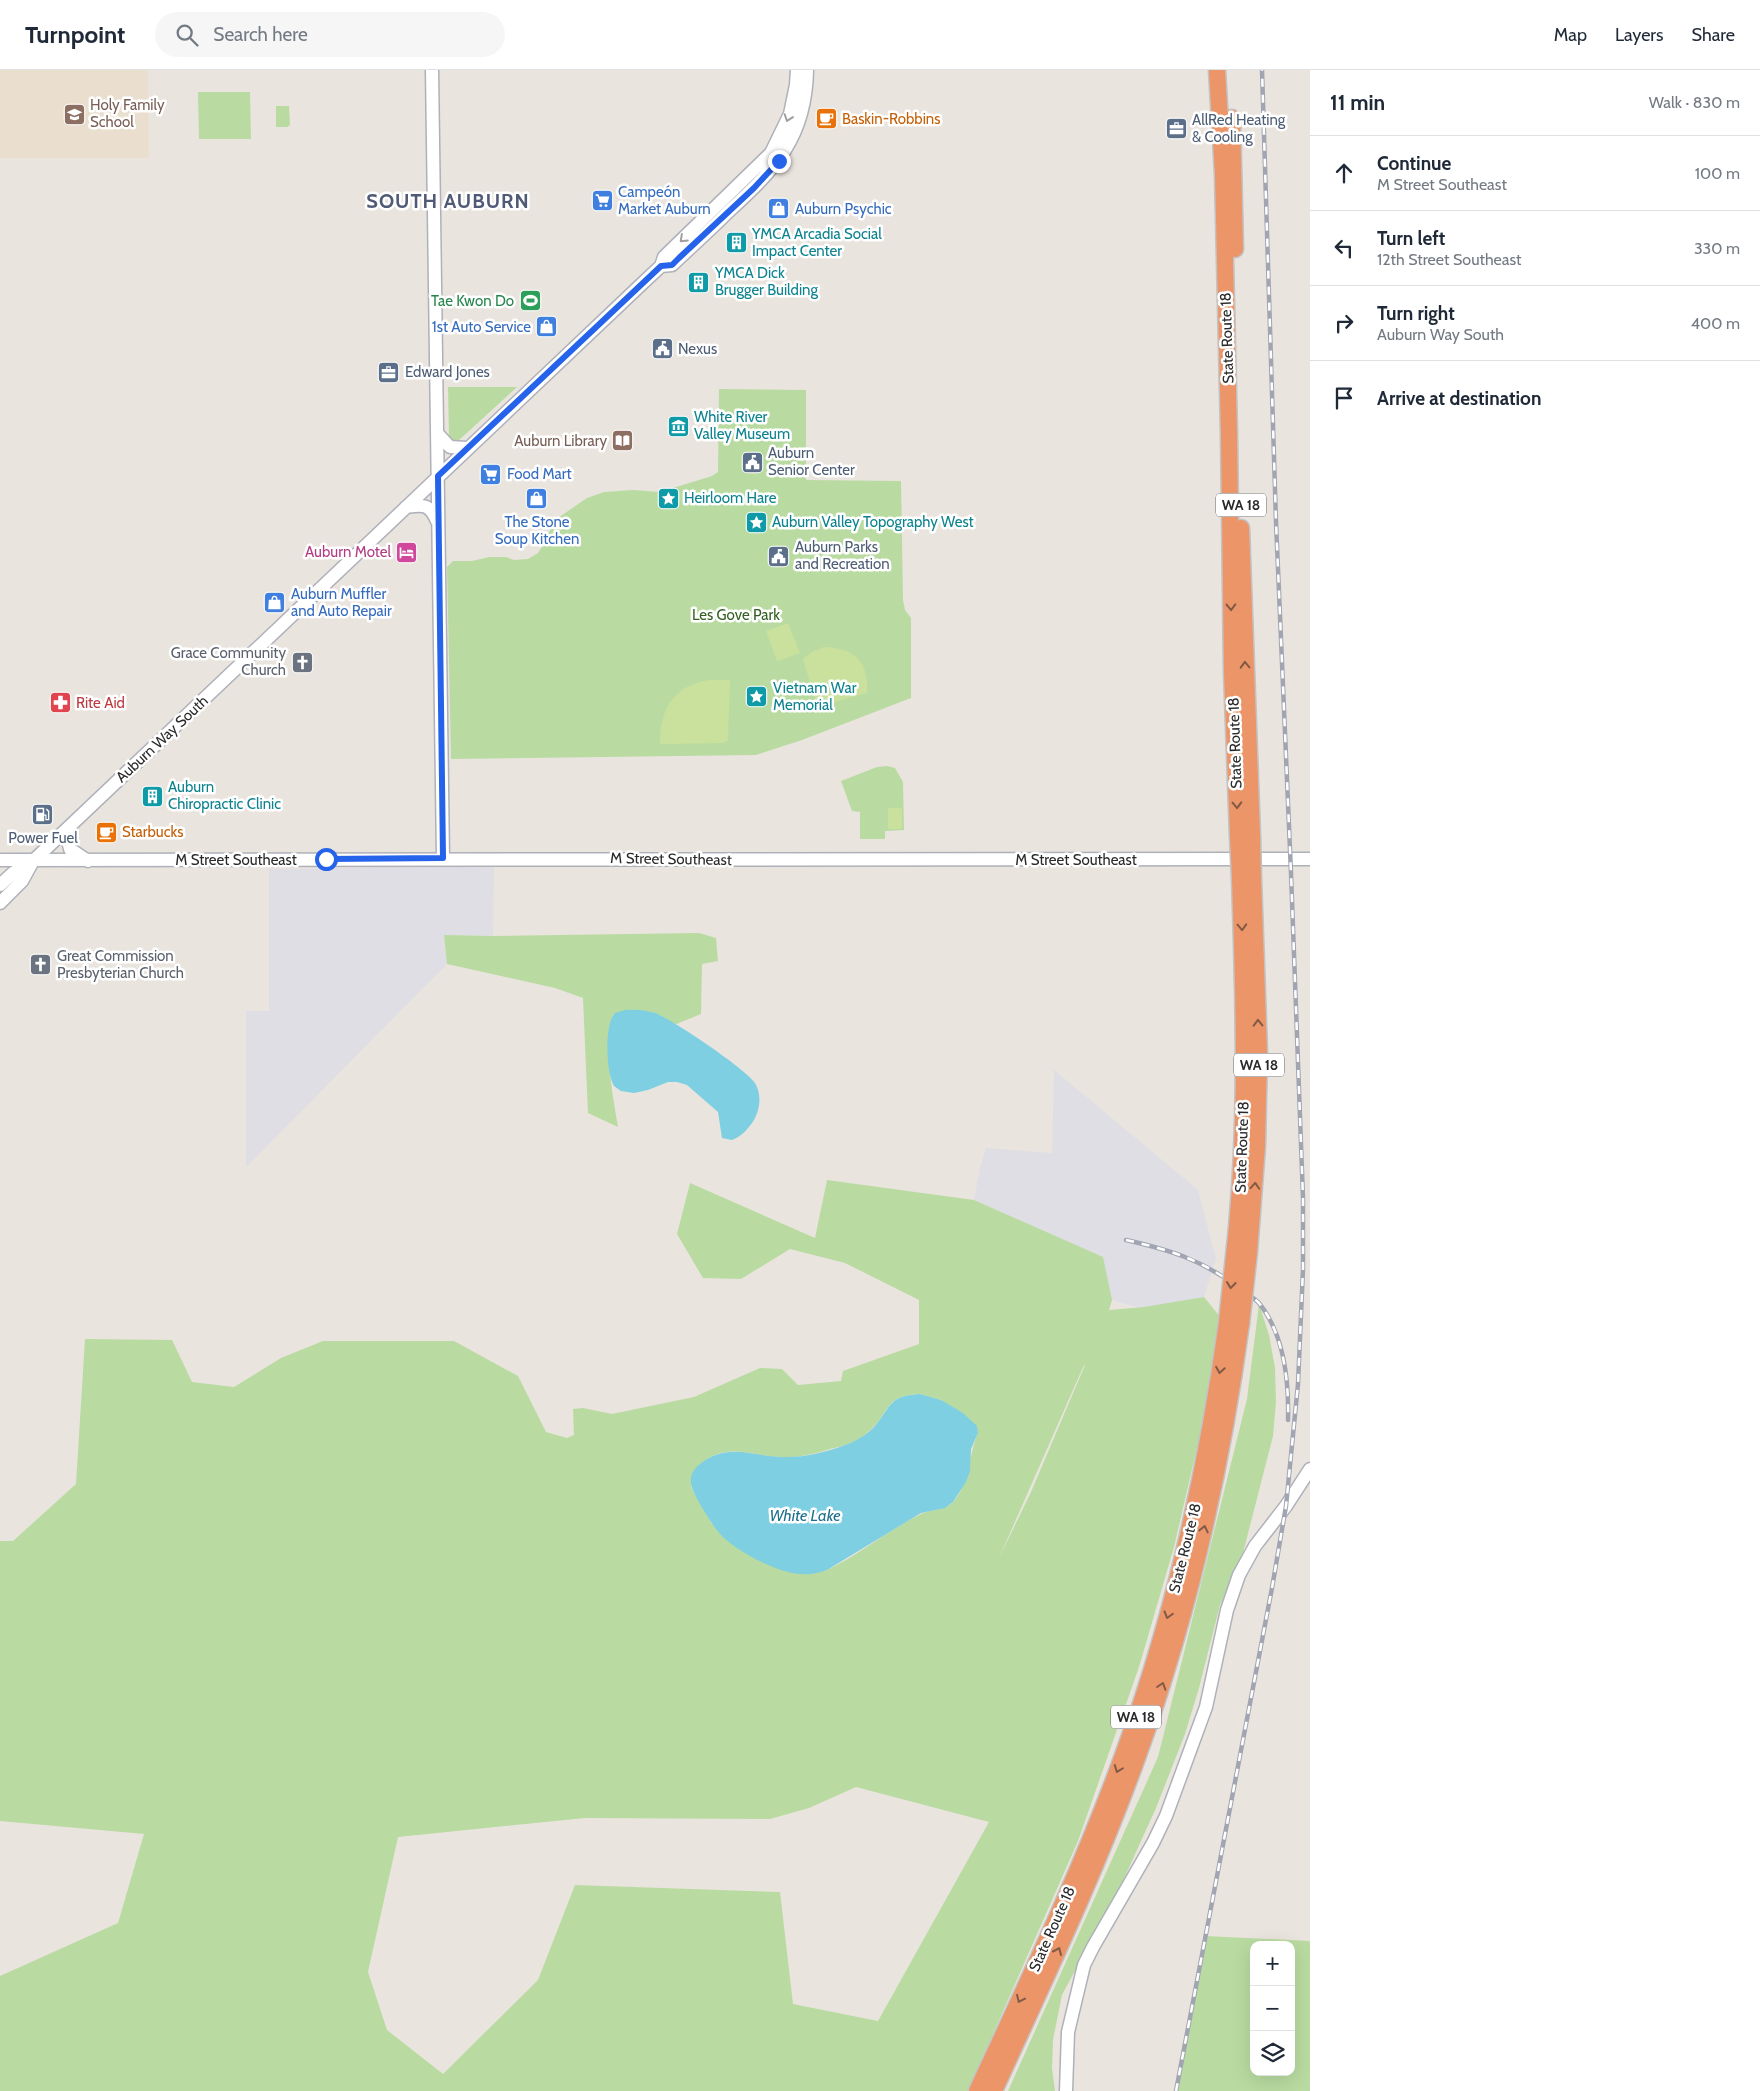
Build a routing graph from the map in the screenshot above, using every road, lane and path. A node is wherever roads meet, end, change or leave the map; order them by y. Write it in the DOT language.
graph roads {
  1 [pos="432,70"];
  2 [pos="797,70"];
  3 [pos="807,70"];
  4 [pos="1210,70"];
  5 [pos="1226,70"];
  6 [pos="1220,108"];
  7 [pos="1227,126"];
  8 [pos="779,150"];
  9 [pos="437,433"];
  10 [pos="468,448"];
  11 [pos="438,476"];
  12 [pos="406,507"];
  13 [pos="438,524"];
  14 [pos="70,825"];
  15 [pos="443,858"];
  16 [pos="1310,859"];
  17 [pos="0,860"];
  18 [pos="32,861"];
  19 [pos="88,861"];
  20 [pos="0,866"];
  21 [pos="0,885"];
  22 [pos="0,903"];
  23 [pos="1234,1323"];
  24 [pos="1310,1469"];
  25 [pos="977,2091"];
  26 [pos="994,2091"];
  27 [pos="1066,2091"];
  1 -- 9 [label="main road"];
  2 -- 8 [label="main road, Auburn Way South, one-way"];
  3 -- 8 [label="main road, Auburn Way South"];
  4 -- 6 [label="highway"];
  5 -- 6 [label="highway, State Route 18 / WA 18"];
  5 -- 7 [label="highway, State Route 18 / WA 18"];
  6 -- 7 [label="highway, State Route 18 / WA 18"];
  7 -- 23 [label="highway, State Route 18 / WA 18, bridge"];
  8 -- 10 [label="main road, Auburn Way South"];
  9 -- 10 [label="main road"];
  9 -- 11 [label="main road"];
  10 -- 11 [label="main road, Auburn Way South"];
  11 -- 12 [label="main road, Auburn Way South"];
  11 -- 13 [label="main road"];
  12 -- 13 [label="main road"];
  12 -- 14 [label="main road, Auburn Way South"];
  13 -- 15 [label="main road"];
  14 -- 18 [label="main road, Auburn Way South"];
  14 -- 19 [label="main road"];
  15 -- 16 [label="main road, M Street Southeast"];
  15 -- 19 [label="main road, M Street Southeast"];
  17 -- 18 [label="main road, M Street Southeast"];
  18 -- 19 [label="main road, M Street Southeast"];
  18 -- 20 [label="main road, M Street Southeast"];
  18 -- 21 [label="main road, Auburn Way South"];
  18 -- 22 [label="main road, Auburn Way South"];
  23 -- 25 [label="highway, State Route 18 / WA 18, one-way"];
  26 -- 23 [label="highway, State Route 18 / WA 18, one-way"];
  24 -- 27 [label="main road"];
}
